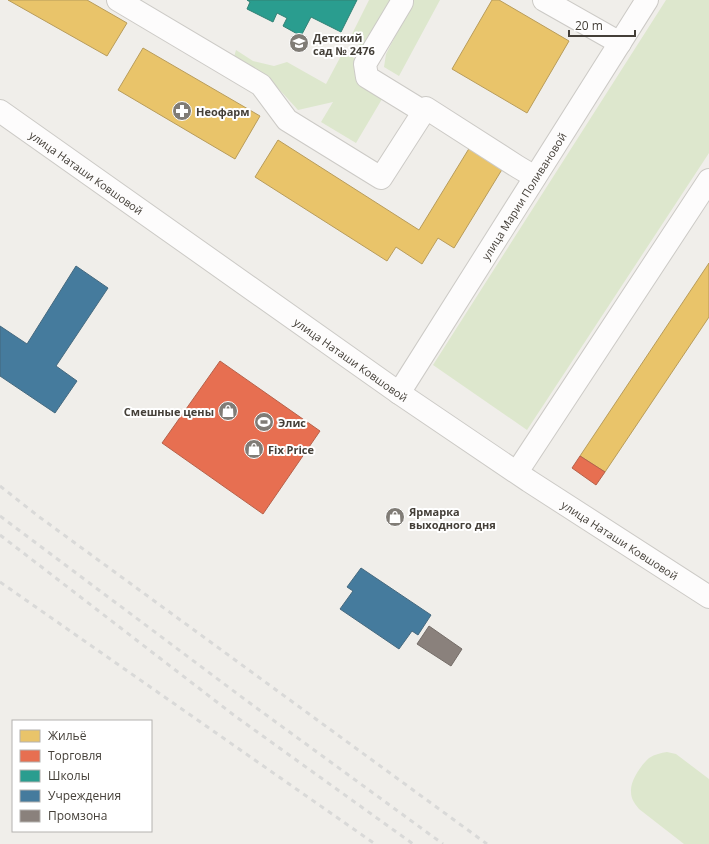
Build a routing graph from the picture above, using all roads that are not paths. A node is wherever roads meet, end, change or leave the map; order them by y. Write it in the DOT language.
graph roads {
  1 [pos="118,0"];
  2 [pos="402,0"];
  3 [pos="544,0"];
  4 [pos="647,0"];
  5 [pos="620,43"];
  6 [pos="0,111"];
  7 [pos="424,112"];
  8 [pos="535,177"];
  9 [pos="709,180"];
  10 [pos="399,393"];
  11 [pos="516,472"];
  12 [pos="709,597"];
  1 -- 7 [label="street"];
  2 -- 7 [label="street"];
  3 -- 5 [label="street"];
  4 -- 5 [label="street, улица Марии Поливановой"];
  5 -- 8 [label="street, улица Марии Поливановой"];
  6 -- 10 [label="street, улица Наташи Ковшовой"];
  7 -- 8 [label="street"];
  8 -- 10 [label="street, улица Марии Поливановой"];
  9 -- 11 [label="street"];
  10 -- 11 [label="street, улица Наташи Ковшовой"];
  11 -- 12 [label="street, улица Наташи Ковшовой"];
}
